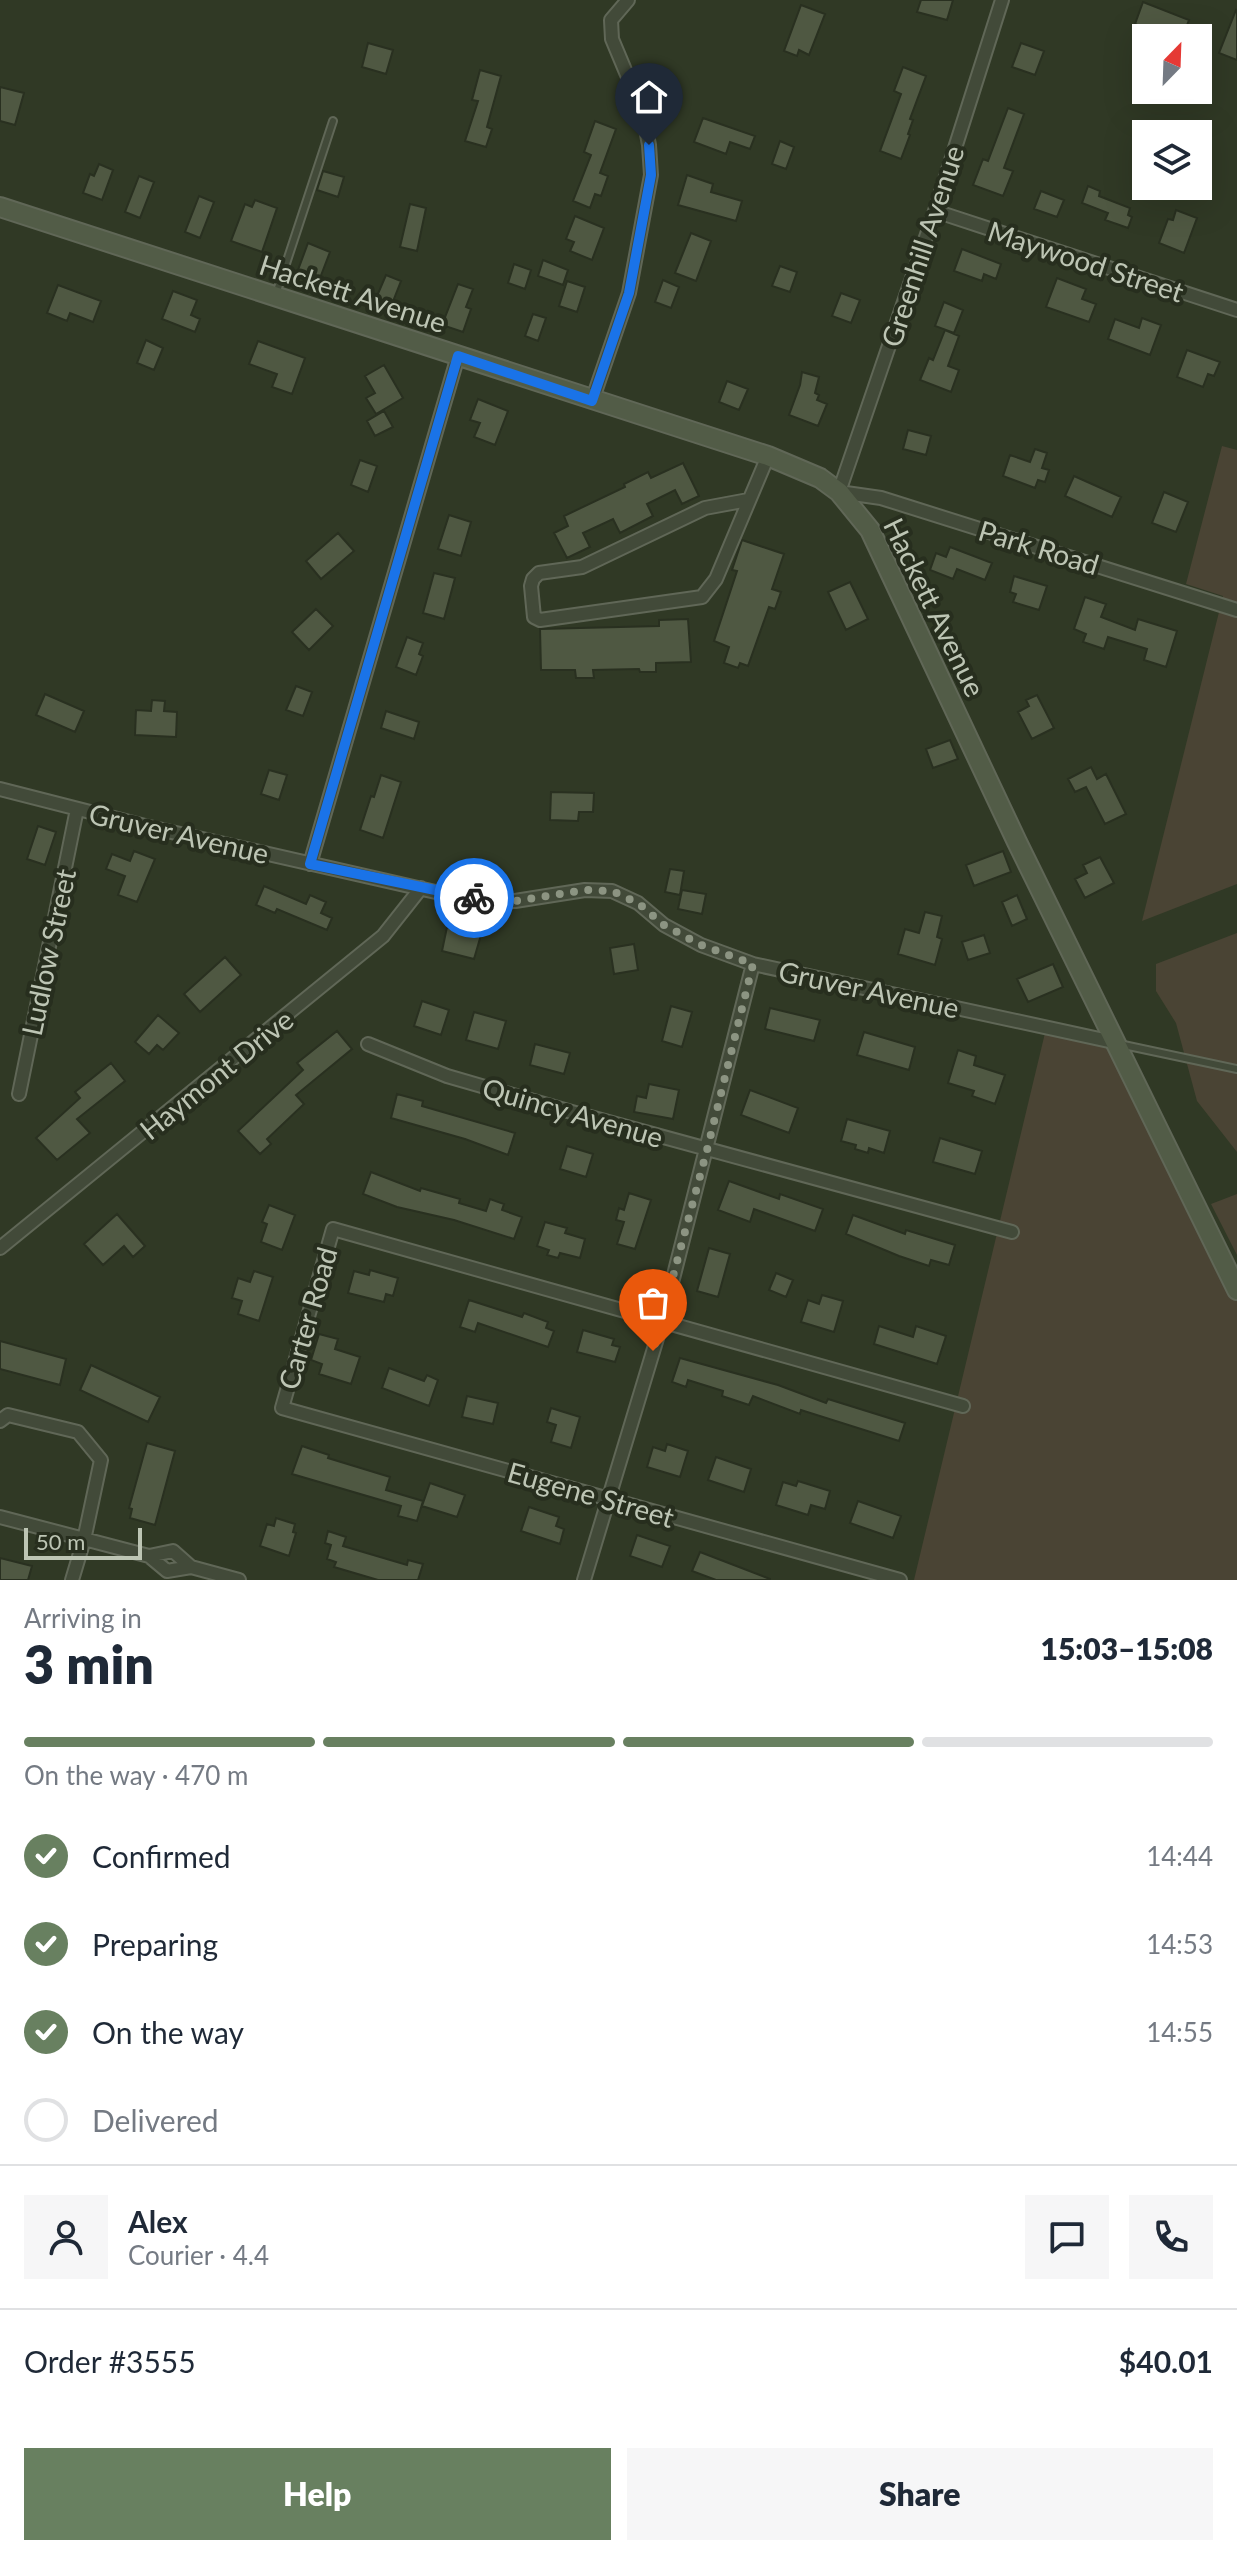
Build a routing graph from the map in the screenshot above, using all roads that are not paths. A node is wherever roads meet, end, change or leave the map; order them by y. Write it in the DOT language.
graph roads {
  1 [pos="628,0"];
  2 [pos="1002,0"];
  3 [pos="333,121"];
  4 [pos="0,207"];
  5 [pos="935,211"];
  6 [pos="275,298"];
  7 [pos="1237,310"];
  8 [pos="458,356"];
  9 [pos="592,401"];
  10 [pos="768,456"];
  11 [pos="839,492"];
  12 [pos="748,500"];
  13 [pos="1237,610"];
  14 [pos="0,789"];
  15 [pos="77,809"];
  16 [pos="310,864"];
  17 [pos="421,888"];
  18 [pos="753,964"];
  19 [pos="1118,1043"];
  20 [pos="368,1044"];
  21 [pos="1237,1069"];
  22 [pos="19,1094"];
  23 [pos="707,1150"];
  24 [pos="1012,1232"];
  25 [pos="0,1248"];
  26 [pos="1237,1290"];
  27 [pos="662,1322"];
  28 [pos="963,1406"];
  29 [pos="282,1408"];
  30 [pos="0,1421"];
  31 [pos="609,1498"];
  32 [pos="0,1517"];
  33 [pos="84,1540"];
  34 [pos="149,1556"];
  35 [pos="191,1567"];
  36 [pos="72,1580"];
  37 [pos="239,1580"];
  38 [pos="584,1580"];
  39 [pos="900,1580"];
  1 -- 9 [label="street"];
  2 -- 5 [label="street, Greenhill Avenue"];
  3 -- 6 [label="lane"];
  4 -- 6 [label="main road, Hackett Avenue"];
  5 -- 7 [label="street, Maywood Street"];
  5 -- 11 [label="street, Greenhill Avenue"];
  6 -- 8 [label="main road, Hackett Avenue"];
  8 -- 9 [label="main road, Hackett Avenue"];
  8 -- 16 [label="street"];
  9 -- 10 [label="main road, Hackett Avenue"];
  10 -- 11 [label="main road, Hackett Avenue"];
  10 -- 12 [label="street"];
  11 -- 13 [label="street, Park Road"];
  11 -- 19 [label="main road, Hackett Avenue"];
  12 -- 12 [label="street"];
  14 -- 15 [label="street, Gruver Avenue"];
  15 -- 16 [label="street, Gruver Avenue"];
  15 -- 22 [label="street, Ludlow Street"];
  16 -- 17 [label="street, Gruver Avenue"];
  17 -- 18 [label="street, Gruver Avenue"];
  17 -- 25 [label="street, Haymont Drive"];
  18 -- 19 [label="street, Gruver Avenue"];
  18 -- 23 [label="street"];
  19 -- 21 [label="lane, Gruver Avenue"];
  19 -- 26 [label="main road, Hackett Avenue"];
  20 -- 23 [label="street, Quincy Avenue"];
  23 -- 24 [label="street, Quincy Avenue"];
  23 -- 27 [label="street"];
  27 -- 28 [label="street"];
  27 -- 29 [label="street, Carter Road"];
  27 -- 31 [label="street"];
  29 -- 31 [label="street, Eugene Street"];
  30 -- 33 [label="street"];
  31 -- 38 [label="street"];
  31 -- 39 [label="street, Eugene Street"];
  32 -- 33 [label="street"];
  33 -- 34 [label="street"];
  33 -- 36 [label="street"];
  34 -- 35 [label="street"];
  34 -- 35 [label="street"];
  35 -- 37 [label="street"];
}
